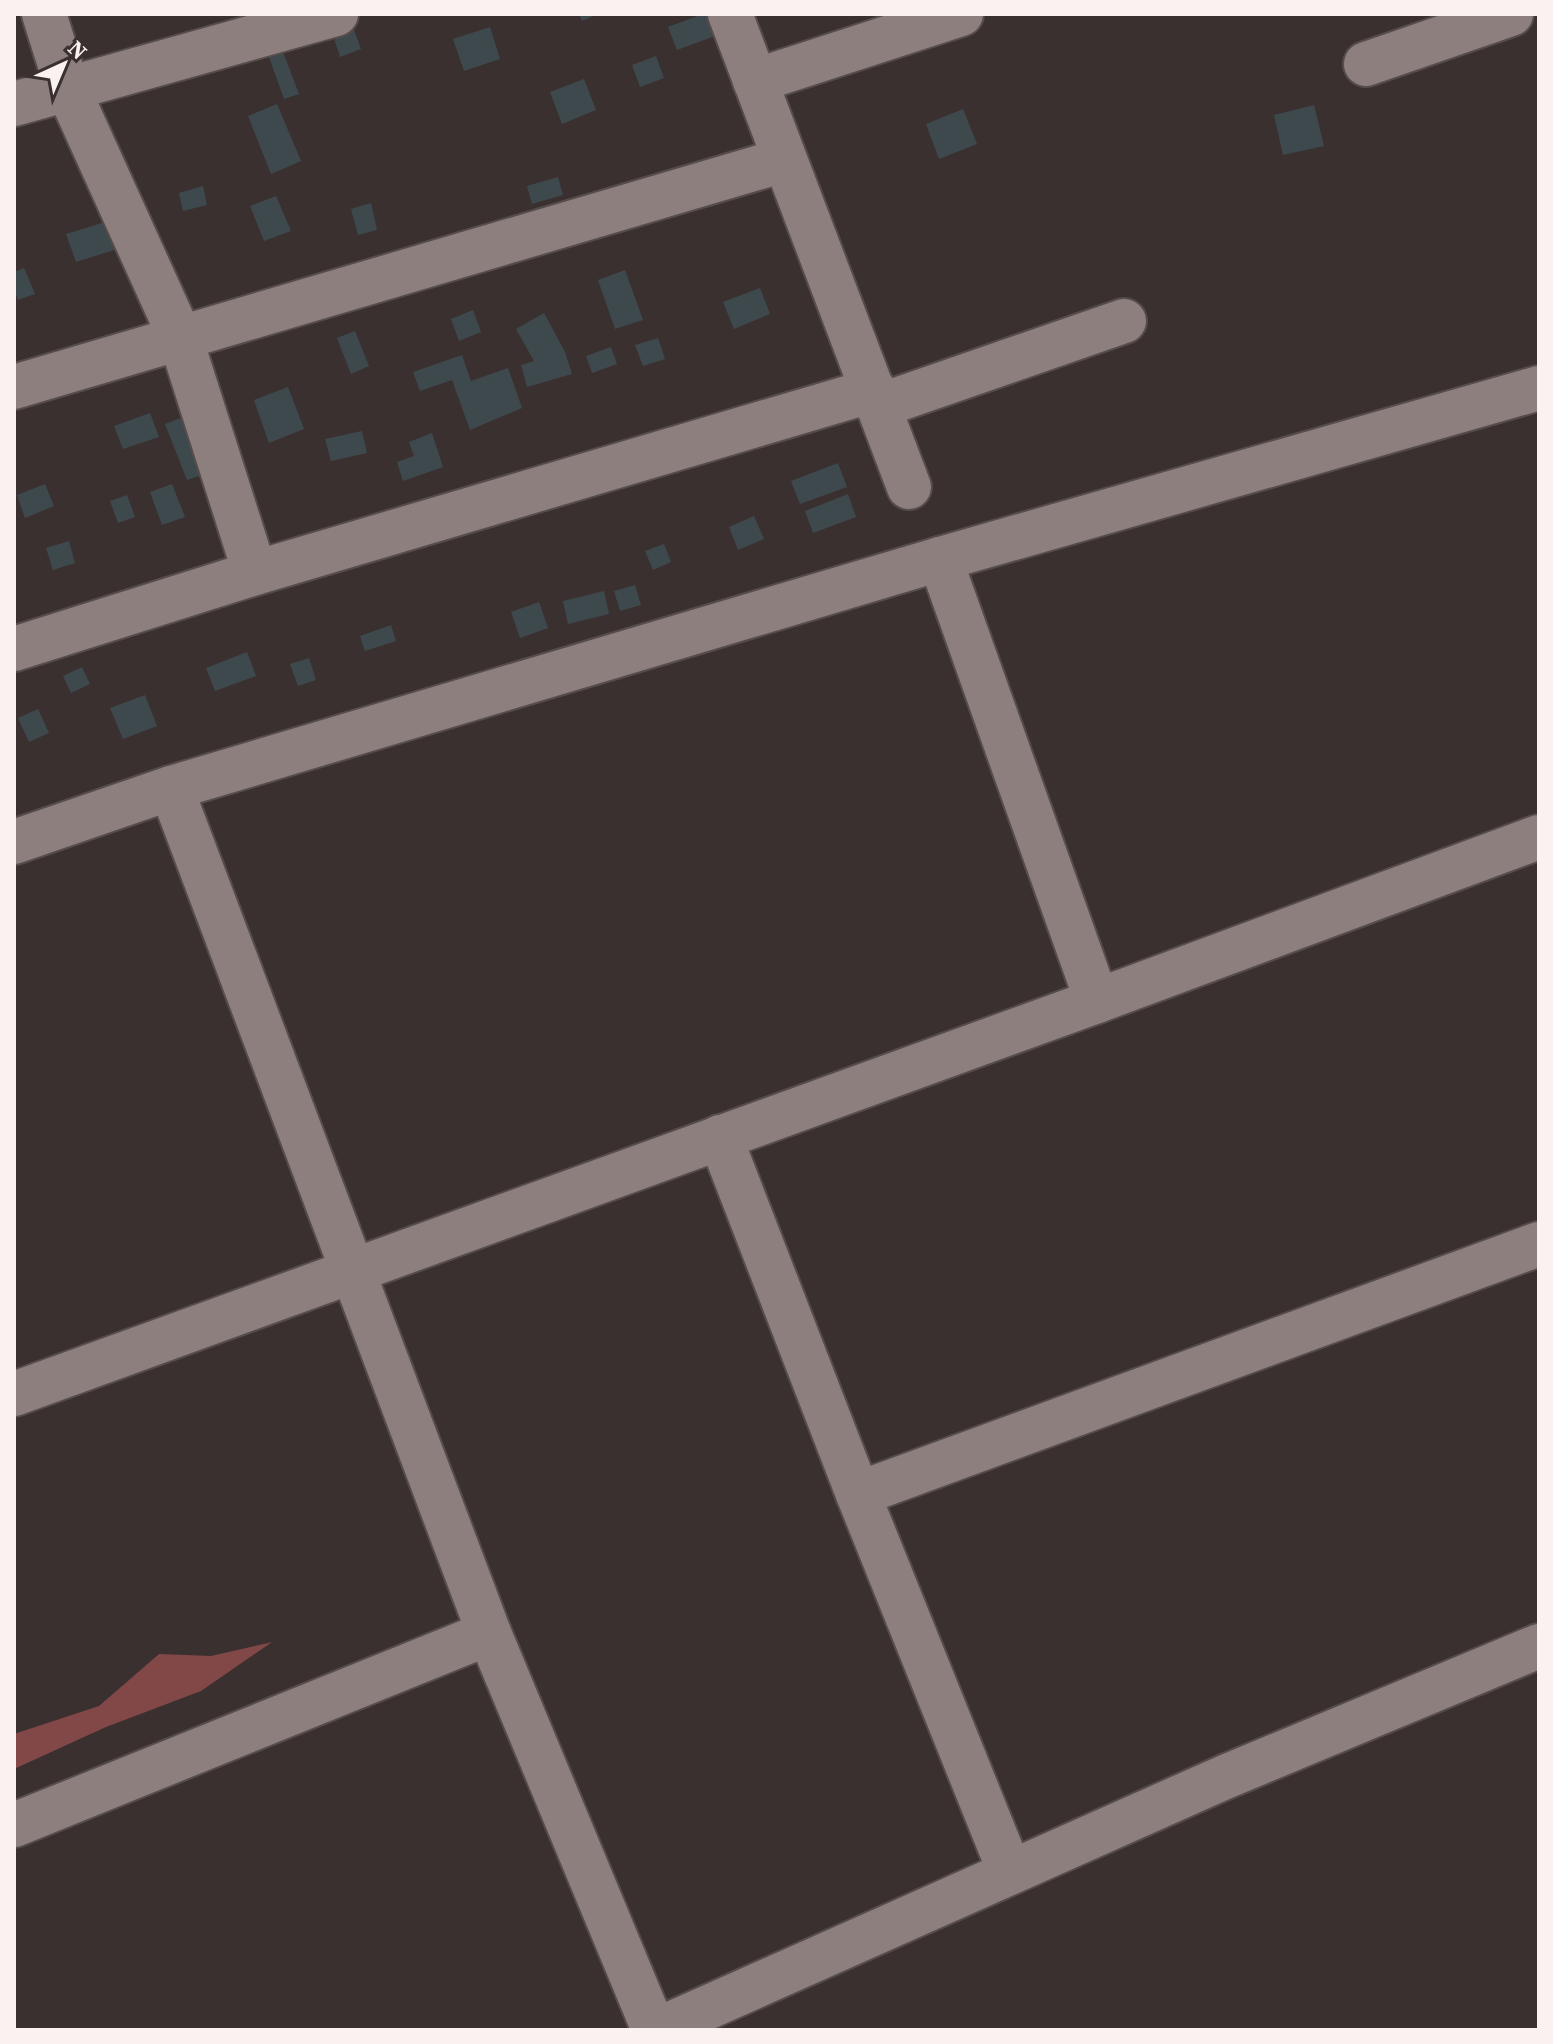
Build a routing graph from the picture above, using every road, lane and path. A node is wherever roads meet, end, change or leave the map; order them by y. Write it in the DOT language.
graph roads {
  1 [pos="44,14"];
  2 [pos="336,14"];
  3 [pos="730,14"];
  4 [pos="961,14"];
  5 [pos="1511,14"];
  6 [pos="1366,64"];
  7 [pos="755,81"];
  8 [pos="67,87"];
  9 [pos="14,104"];
  10 [pos="784,160"];
  11 [pos="1124,321"];
  12 [pos="180,337"];
  13 [pos="14,387"];
  14 [pos="1539,388"];
  15 [pos="876,398"];
  16 [pos="909,487"];
  17 [pos="940,559"];
  18 [pos="255,573"];
  19 [pos="14,649"];
  20 [pos="171,788"];
  21 [pos="1539,837"];
  22 [pos="14,842"];
  23 [pos="1097,1001"];
  24 [pos="720,1137"];
  25 [pos="1539,1244"];
  26 [pos="353,1272"];
  27 [pos="14,1394"];
  28 [pos="858,1494"];
  29 [pos="489,1633"];
  30 [pos="1539,1646"];
  31 [pos="14,1825"];
  32 [pos="1010,1872"];
  33 [pos="656,2030"];
  1 -- 8 [label="street"];
  2 -- 8 [label="street"];
  3 -- 7 [label="street"];
  4 -- 7 [label="street"];
  5 -- 6 [label="street"];
  7 -- 10 [label="street"];
  8 -- 9 [label="street"];
  8 -- 12 [label="street"];
  10 -- 12 [label="street"];
  10 -- 15 [label="street"];
  11 -- 15 [label="street"];
  12 -- 13 [label="street"];
  12 -- 18 [label="street"];
  14 -- 17 [label="street"];
  15 -- 16 [label="street"];
  15 -- 18 [label="street"];
  17 -- 20 [label="street"];
  17 -- 23 [label="street"];
  18 -- 19 [label="street"];
  20 -- 22 [label="street"];
  20 -- 26 [label="street"];
  21 -- 23 [label="street"];
  23 -- 24 [label="street"];
  24 -- 26 [label="street"];
  24 -- 28 [label="street"];
  25 -- 28 [label="street"];
  26 -- 27 [label="street"];
  26 -- 29 [label="street"];
  28 -- 32 [label="street"];
  29 -- 31 [label="street"];
  29 -- 33 [label="street"];
  30 -- 32 [label="street"];
  32 -- 33 [label="street"];
}
